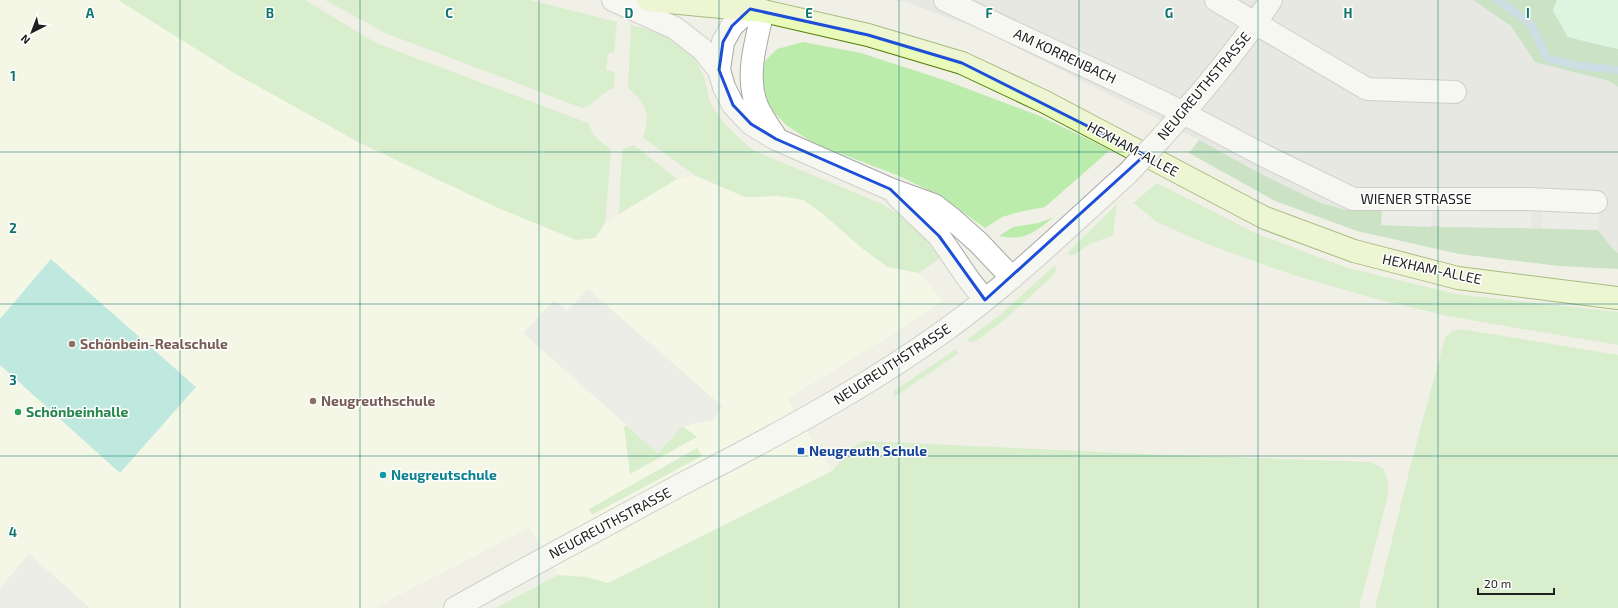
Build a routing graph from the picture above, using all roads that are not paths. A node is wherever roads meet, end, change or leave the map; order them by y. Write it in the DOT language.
graph roads {
  1 [pos="613,0"];
  2 [pos="648,0"];
  3 [pos="945,0"];
  4 [pos="1216,0"];
  5 [pos="1271,0"];
  6 [pos="756,10"];
  7 [pos="1256,23"];
  8 [pos="719,70"];
  9 [pos="1455,92"];
  10 [pos="1184,113"];
  11 [pos="776,139"];
  12 [pos="890,189"];
  13 [pos="1596,202"];
  14 [pos="1012,278"];
  15 [pos="1618,298"];
  16 [pos="985,300"];
  17 [pos="455,608"];
  1 -- 8 [label="street"];
  2 -- 6 [label="main road, HEXHAM-ALLEE"];
  3 -- 10 [label="street, AM KORRENBACH"];
  4 -- 7 [label="street, NEUGREUTHSTRASSE"];
  5 -- 7 [label="street, NEUGREUTHSTRASSE"];
  6 -- 8 [label="street"];
  6 -- 11 [label="street"];
  6 -- 15 [label="main road, HEXHAM-ALLEE"];
  7 -- 9 [label="street"];
  7 -- 10 [label="street, NEUGREUTHSTRASSE"];
  8 -- 11 [label="street"];
  10 -- 13 [label="street, WIENER STRASSE"];
  10 -- 14 [label="street, NEUGREUTHSTRASSE, bridge"];
  11 -- 12 [label="street"];
  12 -- 14 [label="street"];
  12 -- 16 [label="street"];
  14 -- 16 [label="street, NEUGREUTHSTRASSE"];
  16 -- 17 [label="street, NEUGREUTHSTRASSE"];
}
